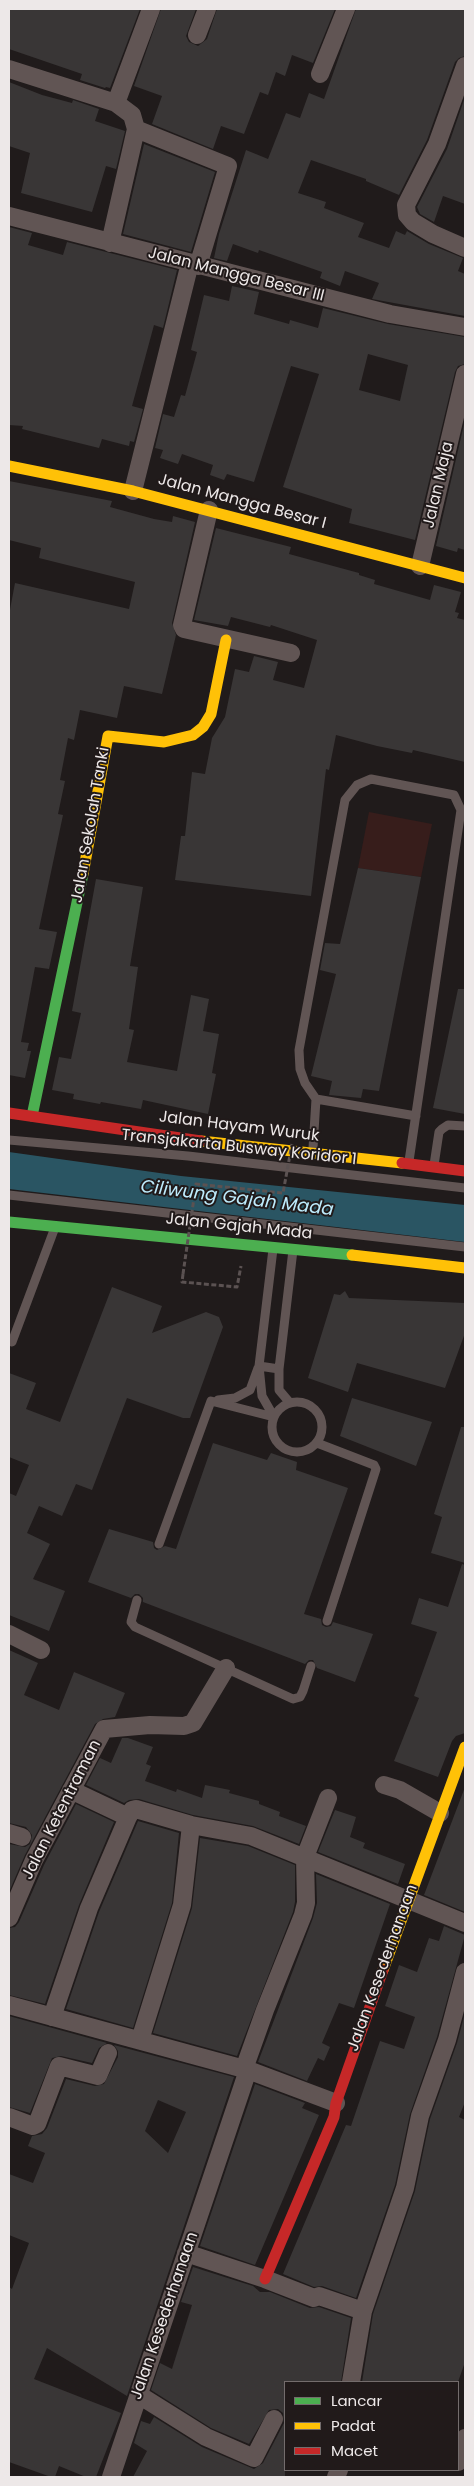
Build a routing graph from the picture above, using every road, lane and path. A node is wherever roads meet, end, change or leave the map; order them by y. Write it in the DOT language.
graph roads {
  1 [pos="151,9"];
  2 [pos="207,9"];
  3 [pos="346,9"];
  4 [pos="197,35"];
  5 [pos="465,66"];
  6 [pos="9,70"];
  7 [pos="320,74"];
  8 [pos="116,103"];
  9 [pos="136,130"];
  10 [pos="9,216"];
  11 [pos="110,244"];
  12 [pos="465,248"];
  13 [pos="194,264"];
  14 [pos="465,327"];
  15 [pos="465,374"];
  16 [pos="9,466"];
  17 [pos="132,491"];
  18 [pos="209,510"];
  19 [pos="420,566"];
  20 [pos="465,578"];
  21 [pos="226,640"];
  22 [pos="290,653"];
  23 [pos="316,1099"];
  24 [pos="9,1113"];
  25 [pos="32,1116"];
  26 [pos="416,1116"];
  27 [pos="465,1126"];
  28 [pos="9,1140"];
  29 [pos="292,1144"];
  30 [pos="312,1152"];
  31 [pos="409,1163"];
  32 [pos="434,1167"];
  33 [pos="465,1171"];
  34 [pos="465,1188"];
  35 [pos="9,1195"];
  36 [pos="9,1222"];
  37 [pos="56,1227"];
  38 [pos="274,1246"];
  39 [pos="465,1247"];
  40 [pos="293,1249"];
  41 [pos="465,1268"];
  42 [pos="237,1287"];
  43 [pos="12,1342"];
  44 [pos="260,1366"];
  45 [pos="279,1368"];
  46 [pos="214,1401"];
  47 [pos="290,1403"];
  48 [pos="274,1417"];
  49 [pos="316,1443"];
  50 [pos="159,1544"];
  51 [pos="137,1600"];
  52 [pos="327,1620"];
  53 [pos="9,1634"];
  54 [pos="41,1650"];
  55 [pos="311,1666"];
  56 [pos="226,1668"];
  57 [pos="465,1747"];
  58 [pos="384,1785"];
  59 [pos="71,1790"];
  60 [pos="328,1798"];
  61 [pos="440,1813"];
  62 [pos="128,1817"];
  63 [pos="191,1825"];
  64 [pos="306,1857"];
  65 [pos="407,1900"];
  66 [pos="9,1918"];
  67 [pos="465,1923"];
  68 [pos="465,1972"];
  69 [pos="9,2005"];
  70 [pos="52,2017"];
  71 [pos="140,2040"];
  72 [pos="108,2053"];
  73 [pos="246,2069"];
  74 [pos="336,2103"];
  75 [pos="9,2117"];
  76 [pos="186,2253"];
  77 [pos="265,2279"];
  78 [pos="363,2311"];
  79 [pos="350,2381"];
  80 [pos="139,2395"];
  81 [pos="274,2419"];
  82 [pos="465,2438"];
  83 [pos="459,2459"];
  84 [pos="111,2477"];
  1 -- 8 [label="street"];
  2 -- 4 [label="street"];
  3 -- 7 [label="street"];
  5 -- 12 [label="street"];
  6 -- 8 [label="street"];
  8 -- 9 [label="street"];
  9 -- 11 [label="street"];
  9 -- 13 [label="street"];
  10 -- 11 [label="street, Jalan Mangga Besar III"];
  11 -- 13 [label="street, Jalan Mangga Besar III"];
  13 -- 14 [label="street, Jalan Mangga Besar III"];
  13 -- 17 [label="street"];
  15 -- 19 [label="street, Jalan Maja"];
  16 -- 17 [label="street, Jalan Mangga Besar I"];
  17 -- 18 [label="street, Jalan Mangga Besar I"];
  18 -- 19 [label="street, Jalan Mangga Besar I"];
  18 -- 21 [label="street"];
  19 -- 20 [label="street, Jalan Mangga Besar I"];
  21 -- 22 [label="street"];
  21 -- 25 [label="street, Jalan Sekolah Tanki"];
  23 -- 26 [label="lane"];
  23 -- 26 [label="lane"];
  23 -- 30 [label="lane"];
  24 -- 25 [label="street, Jalan Hayam Wuruk"];
  25 -- 30 [label="street, Jalan Hayam Wuruk"];
  26 -- 31 [label="lane"];
  27 -- 32 [label="lane"];
  28 -- 34 [label="lane, Transjakarta Busway Koridor 1"];
  29 -- 42 [label="path, bridge"];
  30 -- 31 [label="street, Jalan Hayam Wuruk"];
  31 -- 32 [label="street, Jalan Hayam Wuruk"];
  32 -- 33 [label="street, Jalan Hayam Wuruk"];
  35 -- 39 [label="lane"];
  36 -- 37 [label="street, Jalan Gajah Mada"];
  37 -- 38 [label="street, Jalan Gajah Mada"];
  37 -- 43 [label="lane"];
  38 -- 40 [label="street, Jalan Gajah Mada"];
  38 -- 44 [label="lane"];
  40 -- 41 [label="street, Jalan Gajah Mada"];
  40 -- 45 [label="lane"];
  44 -- 45 [label="lane"];
  44 -- 46 [label="lane"];
  44 -- 48 [label="lane"];
  45 -- 47 [label="lane"];
  46 -- 48 [label="lane"];
  46 -- 50 [label="lane"];
  47 -- 48 [label="lane"];
  47 -- 49 [label="lane"];
  48 -- 49 [label="lane"];
  49 -- 52 [label="lane"];
  51 -- 56 [label="lane"];
  53 -- 54 [label="street"];
  55 -- 56 [label="lane"];
  56 -- 59 [label="street, Jalan Ketentraman"];
  57 -- 61 [label="street, Jalan Kesederhanaan"];
  58 -- 61 [label="street"];
  59 -- 62 [label="street"];
  59 -- 66 [label="street, Jalan Ketentraman"];
  60 -- 64 [label="street"];
  61 -- 65 [label="street, Jalan Kesederhanaan"];
  62 -- 63 [label="street"];
  62 -- 70 [label="street"];
  63 -- 64 [label="street"];
  63 -- 71 [label="street"];
  64 -- 65 [label="street"];
  64 -- 73 [label="street, Jalan Kesederhanaan"];
  65 -- 67 [label="street"];
  65 -- 74 [label="street, Jalan Kesederhanaan"];
  68 -- 78 [label="street"];
  69 -- 70 [label="street"];
  70 -- 71 [label="street"];
  71 -- 73 [label="street"];
  72 -- 75 [label="street"];
  73 -- 74 [label="street"];
  73 -- 76 [label="street, Jalan Kesederhanaan"];
  74 -- 77 [label="street, Jalan Kesederhanaan"];
  76 -- 77 [label="street"];
  76 -- 80 [label="street, Jalan Kesederhanaan"];
  77 -- 78 [label="street"];
  78 -- 79 [label="street"];
  80 -- 81 [label="street"];
  80 -- 84 [label="street, Jalan Kesederhanaan"];
  82 -- 83 [label="street"];
}
